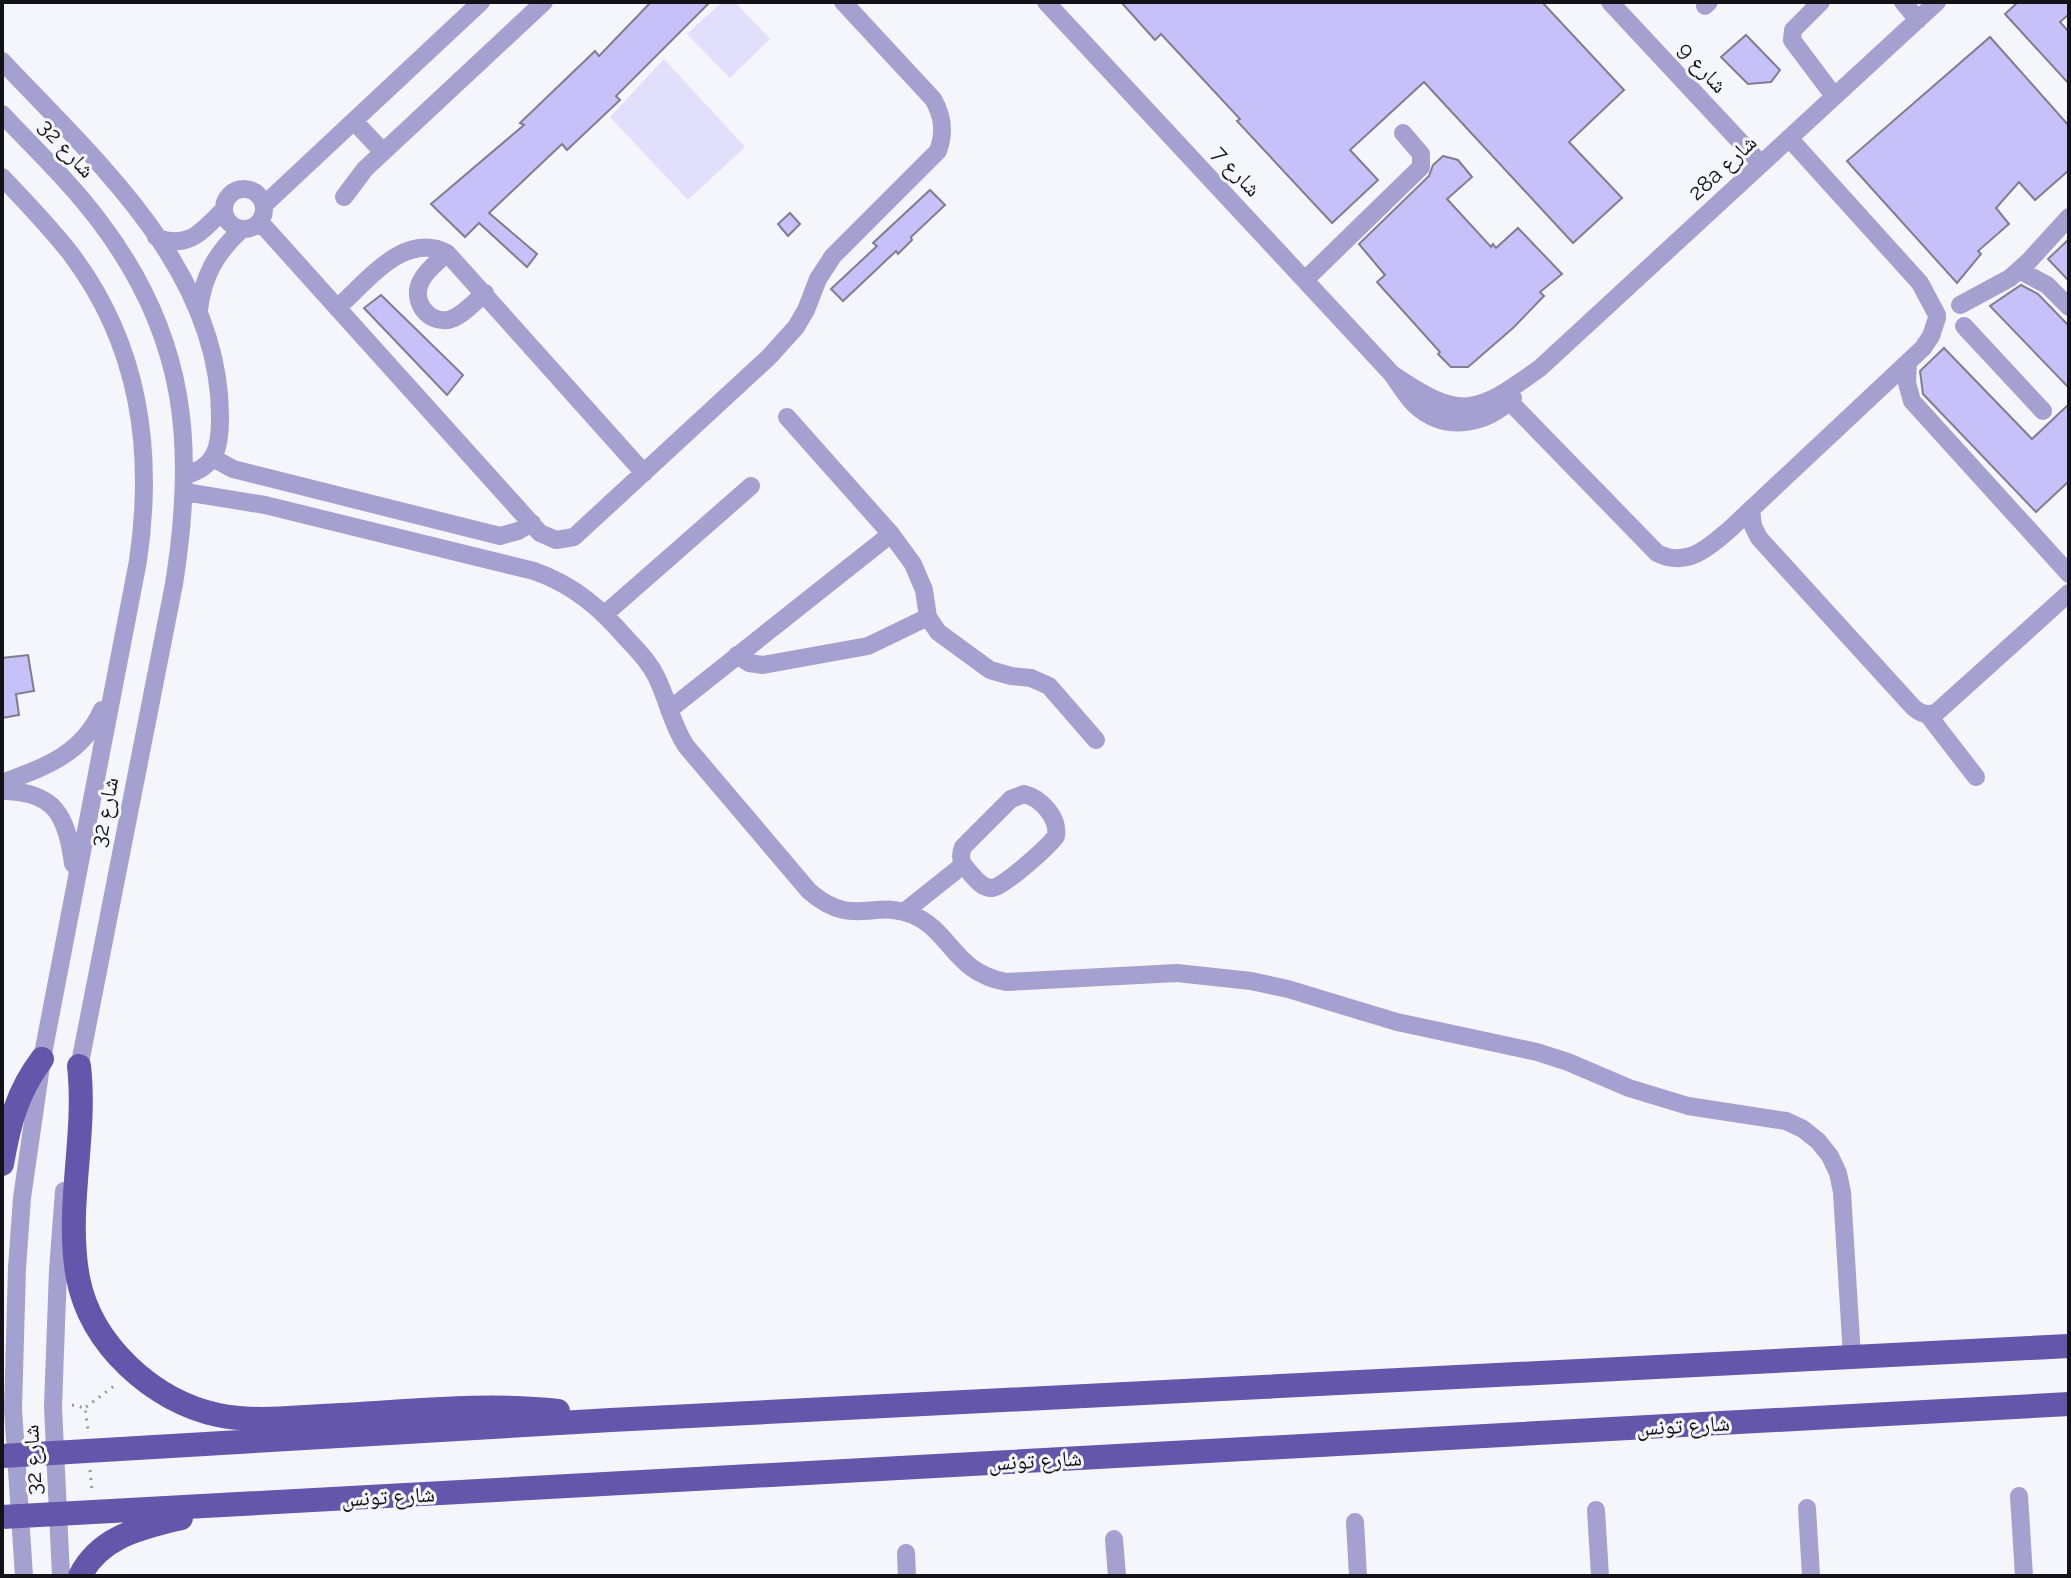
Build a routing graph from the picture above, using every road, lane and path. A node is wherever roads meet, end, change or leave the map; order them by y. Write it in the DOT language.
graph roads {
  1 [pos="481,2"];
  2 [pos="544,2"];
  3 [pos="843,2"];
  4 [pos="1046,2"];
  5 [pos="1610,2"];
  6 [pos="1821,2"];
  7 [pos="1903,2"];
  8 [pos="1937,2"];
  9 [pos="1918,20"];
  10 [pos="2,61"];
  11 [pos="1834,96"];
  12 [pos="2,114"];
  13 [pos="354,121"];
  14 [pos="1403,133"];
  15 [pos="1789,138"];
  16 [pos="383,152"];
  17 [pos="1761,164"];
  18 [pos="2,177"];
  19 [pos="344,197"];
  20 [pos="224,209"];
  21 [pos="262,214"];
  22 [pos="2069,217"];
  23 [pos="241,230"];
  24 [pos="156,237"];
  25 [pos="447,253"];
  26 [pos="2019,270"];
  27 [pos="1305,280"];
  28 [pos="485,293"];
  29 [pos="2069,307"];
  30 [pos="337,308"];
  31 [pos="199,310"];
  32 [pos="1946,310"];
  33 [pos="1964,326"];
  34 [pos="1908,362"];
  35 [pos="1540,368"];
  36 [pos="1392,374"];
  37 [pos="1510,402"];
  38 [pos="2043,411"];
  39 [pos="787,417"];
  40 [pos="213,458"];
  41 [pos="644,473"];
  42 [pos="185,484"];
  43 [pos="751,486"];
  44 [pos="1751,509"];
  45 [pos="532,523"];
  46 [pos="891,534"];
  47 [pos="2069,574"];
  48 [pos="2069,593"];
  49 [pos="605,614"];
  50 [pos="928,617"];
  51 [pos="737,655"];
  52 [pos="113,686"];
  53 [pos="669,710"];
  54 [pos="1928,715"];
  55 [pos="1096,740"];
  56 [pos="1976,777"];
  57 [pos="2,783"];
  58 [pos="2,791"];
  59 [pos="963,865"];
  60 [pos="75,878"];
  61 [pos="904,912"];
  62 [pos="42,1059"];
  63 [pos="79,1066"];
  64 [pos="2,1164"];
  65 [pos="2069,1346"];
  66 [pos="1852,1357"];
  67 [pos="134,1371"];
  68 [pos="2069,1404"];
  69 [pos="85,1408"];
  70 [pos="611,1420"];
  71 [pos="56,1453"];
  72 [pos="8,1456"];
  73 [pos="2019,1496"];
  74 [pos="233,1505"];
  75 [pos="1807,1508"];
  76 [pos="1596,1510"];
  77 [pos="59,1512"];
  78 [pos="11,1516"];
  79 [pos="1355,1522"];
  80 [pos="1114,1539"];
  81 [pos="906,1553"];
  82 [pos="24,1576"];
  83 [pos="61,1576"];
  84 [pos="80,1576"];
  85 [pos="907,1576"];
  86 [pos="1117,1576"];
  87 [pos="1358,1576"];
  88 [pos="1600,1576"];
  89 [pos="1811,1576"];
  90 [pos="2024,1576"];
  1 -- 13 [label="street"];
  2 -- 16 [label="street"];
  3 -- 41 [label="street"];
  4 -- 27 [label="street, شارع 7"];
  5 -- 17 [label="street, شارع 9"];
  6 -- 11 [label="street"];
  7 -- 9 [label="street"];
  8 -- 9 [label="street, 28a شارع"];
  9 -- 11 [label="street, 28a شارع"];
  10 -- 24 [label="street"];
  11 -- 15 [label="street, 28a شارع"];
  12 -- 42 [label="street, شارع 32"];
  13 -- 16 [label="street"];
  13 -- 21 [label="street"];
  14 -- 27 [label="street"];
  15 -- 17 [label="street, 28a شارع"];
  15 -- 32 [label="street"];
  16 -- 19 [label="street"];
  17 -- 35 [label="street, 28a شارع"];
  18 -- 52 [label="street, شارع 32"];
  20 -- 21 [label="street"];
  20 -- 23 [label="street"];
  20 -- 24 [label="street"];
  21 -- 23 [label="street"];
  21 -- 30 [label="street"];
  22 -- 26 [label="street"];
  23 -- 31 [label="street"];
  24 -- 31 [label="street"];
  25 -- 28 [label="street"];
  25 -- 28 [label="street"];
  25 -- 30 [label="street"];
  26 -- 29 [label="street"];
  26 -- 32 [label="street"];
  27 -- 36 [label="street, شارع 7"];
  28 -- 41 [label="street"];
  30 -- 45 [label="street"];
  31 -- 40 [label="street"];
  32 -- 33 [label="street"];
  32 -- 33 [label="street"];
  32 -- 34 [label="street"];
  33 -- 38 [label="street"];
  34 -- 44 [label="street"];
  34 -- 47 [label="street"];
  35 -- 36 [label="street, 28a شارع"];
  35 -- 37 [label="street, 28a شارع"];
  36 -- 37 [label="street, 28a شارع"];
  37 -- 44 [label="street"];
  39 -- 46 [label="street"];
  40 -- 42 [label="street"];
  40 -- 45 [label="street"];
  41 -- 45 [label="street"];
  42 -- 49 [label="street"];
  42 -- 63 [label="street, شارع 32"];
  43 -- 49 [label="street"];
  44 -- 54 [label="street"];
  46 -- 50 [label="street"];
  46 -- 51 [label="street"];
  48 -- 54 [label="street"];
  49 -- 53 [label="street"];
  50 -- 51 [label="street"];
  50 -- 55 [label="street"];
  51 -- 53 [label="street"];
  52 -- 57 [label="street"];
  52 -- 60 [label="street, شارع 32"];
  53 -- 61 [label="street"];
  54 -- 56 [label="street"];
  58 -- 60 [label="street"];
  59 -- 59 [label="street"];
  59 -- 61 [label="street"];
  60 -- 62 [label="street, شارع 32"];
  61 -- 66 [label="street"];
  62 -- 64 [label="main road"];
  62 -- 72 [label="street, شارع 32"];
  63 -- 67 [label="main road"];
  63 -- 71 [label="street, شارع 32"];
  65 -- 66 [label="main road"];
  66 -- 70 [label="main road"];
  67 -- 69 [label="path"];
  67 -- 70 [label="main road"];
  68 -- 74 [label="main road, شارع تونس"];
  70 -- 71 [label="main road"];
  71 -- 72 [label="main road"];
  71 -- 77 [label="street, شارع 32"];
  72 -- 78 [label="street, شارع 32"];
  73 -- 90 [label="street"];
  74 -- 77 [label="main road, شارع تونس"];
  74 -- 84 [label="main road"];
  75 -- 89 [label="street"];
  76 -- 88 [label="street"];
  77 -- 78 [label="main road, شارع تونس"];
  77 -- 83 [label="street, شارع 32"];
  78 -- 82 [label="street, شارع 32"];
  79 -- 87 [label="street"];
  80 -- 86 [label="street"];
  81 -- 85 [label="street"];
}
